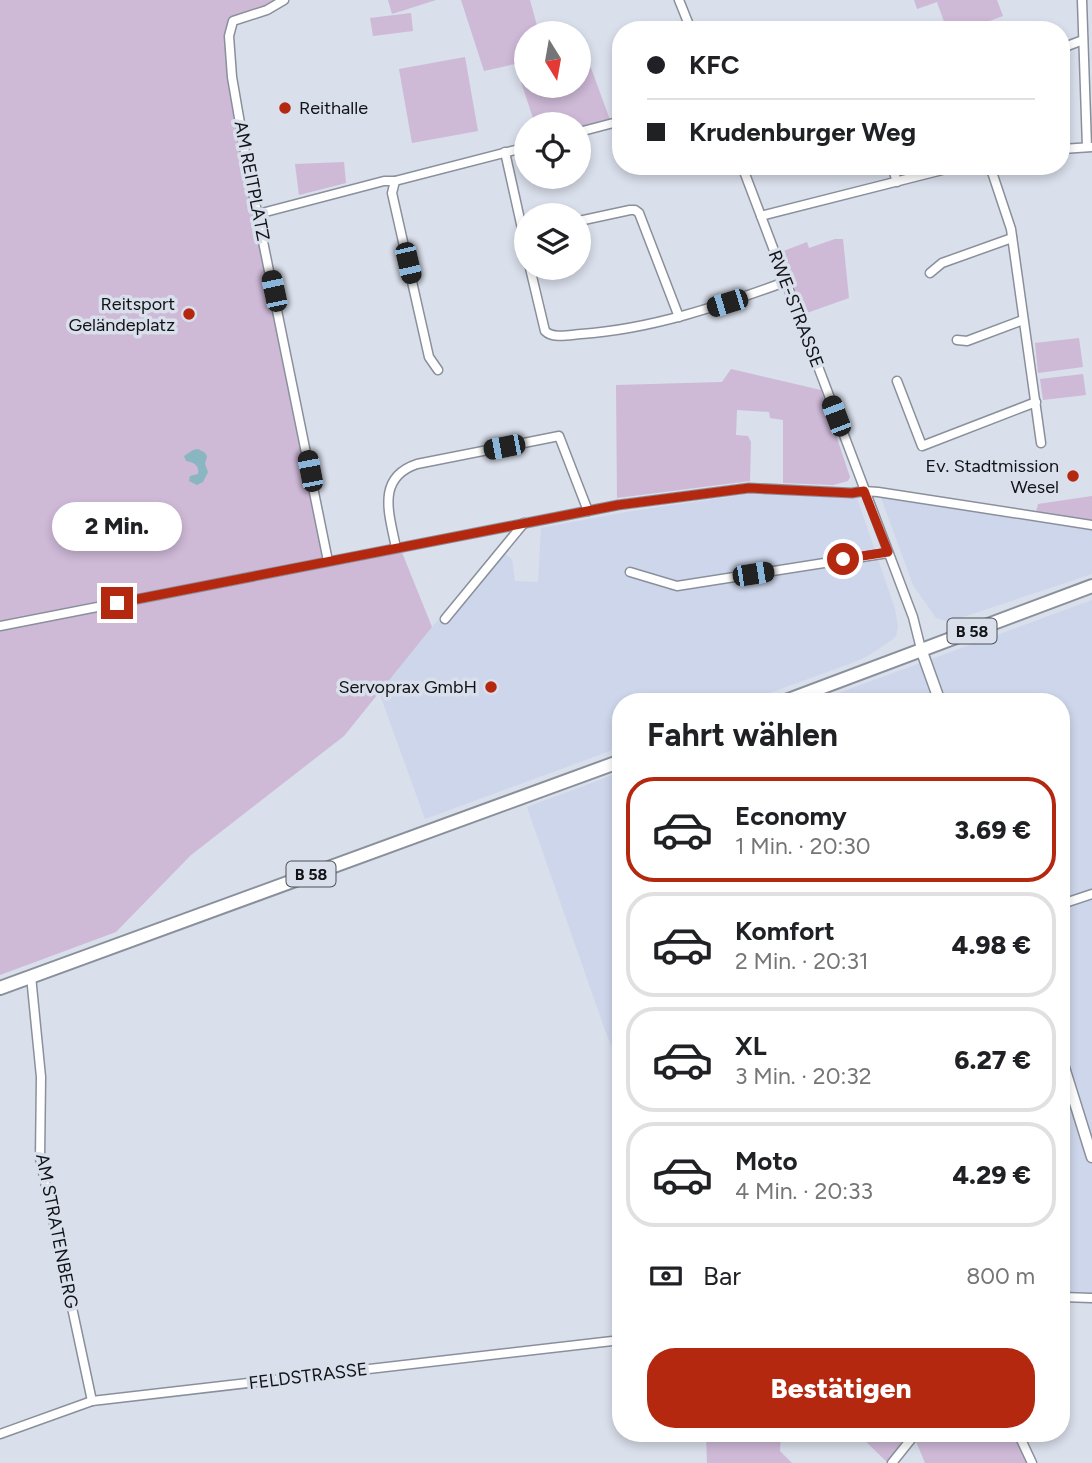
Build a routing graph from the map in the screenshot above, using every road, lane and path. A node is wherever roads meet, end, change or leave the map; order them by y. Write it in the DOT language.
graph roads {
  1 [pos="284,0"];
  2 [pos="679,0"];
  3 [pos="1082,0"];
  4 [pos="687,21"];
  5 [pos="1083,40"];
  6 [pos="1070,45"];
  7 [pos="612,123"];
  8 [pos="591,129"];
  9 [pos="1090,147"];
  10 [pos="1070,148"];
  11 [pos="514,150"];
  12 [pos="505,152"];
  13 [pos="745,175"];
  14 [pos="895,175"];
  15 [pos="924,175"];
  16 [pos="993,175"];
  17 [pos="395,180"];
  18 [pos="898,182"];
  19 [pos="518,203"];
  20 [pos="258,214"];
  21 [pos="761,216"];
  22 [pos="591,218"];
  23 [pos="1012,238"];
  24 [pos="930,273"];
  25 [pos="533,280"];
  26 [pos="785,282"];
  27 [pos="679,317"];
  28 [pos="1023,320"];
  29 [pos="957,340"];
  30 [pos="438,370"];
  31 [pos="897,381"];
  32 [pos="1036,402"];
  33 [pos="1041,443"];
  34 [pos="864,491"];
  35 [pos="588,511"];
  36 [pos="524,523"];
  37 [pos="1092,525"];
  38 [pos="396,548"];
  39 [pos="888,552"];
  40 [pos="328,561"];
  41 [pos="630,572"];
  42 [pos="1092,586"];
  43 [pos="445,620"];
  44 [pos="0,626"];
  45 [pos="921,649"];
  46 [pos="806,693"];
  47 [pos="937,693"];
  48 [pos="612,764"];
  49 [pos="1092,894"];
  50 [pos="1070,902"];
  51 [pos="31,976"];
  52 [pos="0,988"];
  53 [pos="1070,1101"];
  54 [pos="1090,1145"];
  55 [pos="1092,1157"];
  56 [pos="1070,1297"];
  57 [pos="1092,1298"];
  58 [pos="612,1341"];
  59 [pos="92,1401"];
  60 [pos="0,1434"];
  61 [pos="909,1442"];
  62 [pos="1022,1442"];
  63 [pos="892,1463"];
  64 [pos="1031,1463"];
  1 -- 20 [label="street, AM REITPLATZ"];
  2 -- 4 [label="street"];
  3 -- 5 [label="street"];
  5 -- 6 [label="street"];
  5 -- 9 [label="street"];
  7 -- 8 [label="street"];
  9 -- 10 [label="street"];
  11 -- 12 [label="street"];
  12 -- 17 [label="street"];
  12 -- 19 [label="street"];
  13 -- 21 [label="street, RWE-STRASSE"];
  14 -- 18 [label="street"];
  15 -- 18 [label="street"];
  16 -- 23 [label="street"];
  17 -- 20 [label="street"];
  17 -- 30 [label="street"];
  18 -- 21 [label="street"];
  20 -- 40 [label="street, AM REITPLATZ"];
  21 -- 26 [label="street, RWE-STRASSE"];
  22 -- 27 [label="street"];
  23 -- 24 [label="street"];
  23 -- 28 [label="street"];
  25 -- 27 [label="street"];
  26 -- 27 [label="street"];
  26 -- 34 [label="street, RWE-STRASSE"];
  28 -- 29 [label="street"];
  28 -- 32 [label="street"];
  31 -- 32 [label="street"];
  32 -- 33 [label="street"];
  34 -- 35 [label="street"];
  34 -- 37 [label="street"];
  34 -- 39 [label="street, RWE-STRASSE"];
  35 -- 36 [label="street"];
  35 -- 38 [label="street"];
  36 -- 38 [label="street"];
  36 -- 43 [label="street"];
  38 -- 40 [label="street"];
  39 -- 41 [label="street"];
  39 -- 45 [label="street, RWE-STRASSE"];
  40 -- 44 [label="street"];
  42 -- 45 [label="main road, B 58"];
  45 -- 46 [label="main road, B 58"];
  45 -- 47 [label="street"];
  48 -- 51 [label="main road, B 58"];
  49 -- 50 [label="street"];
  51 -- 52 [label="main road, B 58"];
  51 -- 59 [label="street, AM STRATENBERG"];
  53 -- 54 [label="street"];
  54 -- 55 [label="street"];
  56 -- 57 [label="street"];
  58 -- 59 [label="street, FELDSTRASSE"];
  59 -- 60 [label="street, FELDSTRASSE"];
  61 -- 63 [label="street"];
  62 -- 64 [label="street"];
}
